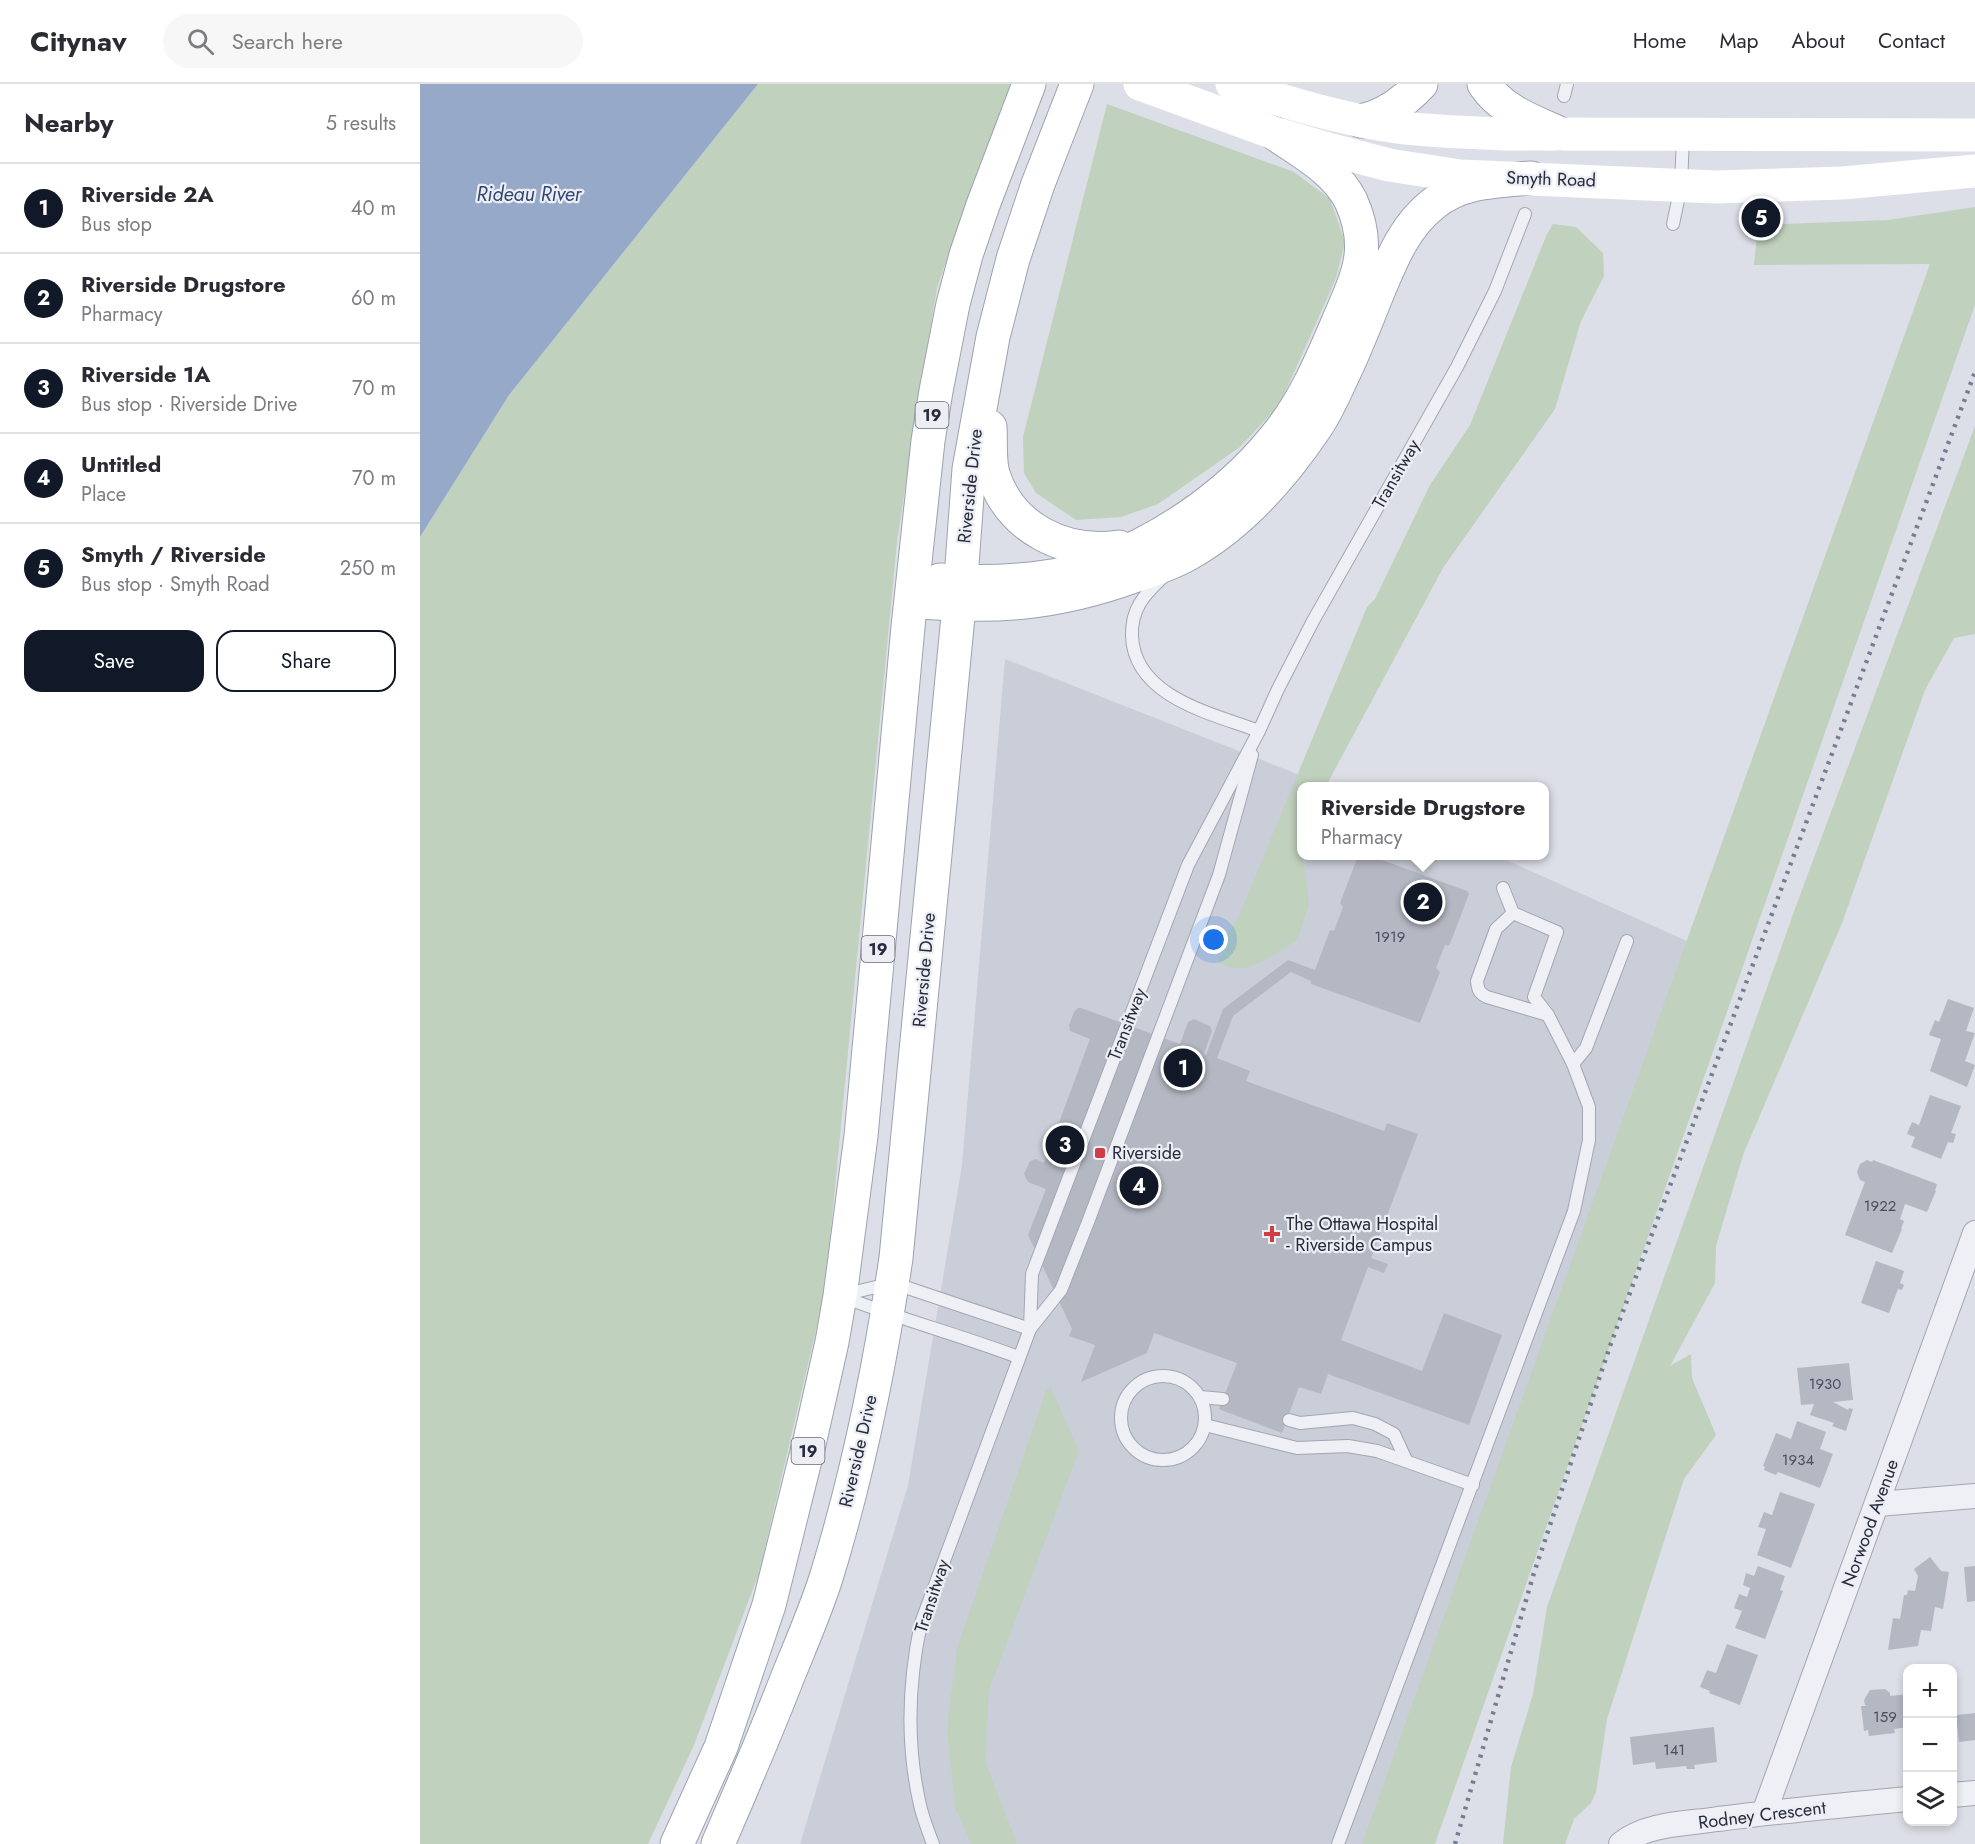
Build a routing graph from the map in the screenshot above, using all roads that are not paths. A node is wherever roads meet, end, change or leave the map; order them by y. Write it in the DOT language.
graph roads {
  1 [pos="1029,84"];
  2 [pos="1077,84"];
  3 [pos="1140,84"];
  4 [pos="1232,84"];
  5 [pos="1421,84"];
  6 [pos="1484,84"];
  7 [pos="1361,121"];
  8 [pos="1274,133"];
  9 [pos="1559,133"];
  10 [pos="1683,135"];
  11 [pos="1975,135"];
  12 [pos="1975,171"];
  13 [pos="1531,178"];
  14 [pos="1681,186"];
  15 [pos="1525,214"];
  16 [pos="1673,224"];
  17 [pos="986,373"];
  18 [pos="1142,543"];
  19 [pos="1188,554"];
  20 [pos="913,590"];
  21 [pos="960,594"];
  22 [pos="1259,731"];
  23 [pos="1503,888"];
  24 [pos="1513,913"];
  25 [pos="1627,941"];
  26 [pos="1548,1015"];
  27 [pos="1573,1064"];
  28 [pos="1975,1233"];
  29 [pos="893,1283"];
  30 [pos="840,1296"];
  31 [pos="888,1315"];
  32 [pos="1030,1329"];
  33 [pos="1018,1357"];
  34 [pos="1200,1397"];
  35 [pos="1223,1399"];
  36 [pos="1289,1420"];
  37 [pos="1205,1425"];
  38 [pos="1406,1460"];
  39 [pos="1473,1485"];
  40 [pos="1975,1496"];
  41 [pos="1878,1504"];
  42 [pos="758,1751"];
  43 [pos="1975,1793"];
  44 [pos="1957,1795"];
  45 [pos="1903,1799"];
  46 [pos="1764,1813"];
  47 [pos="741,1821"];
  48 [pos="677,1844"];
  49 [pos="718,1844"];
  50 [pos="933,1844"];
  51 [pos="1338,1844"];
  52 [pos="1621,1844"];
  1 -- 20 [label="main road, 19"];
  2 -- 17 [label="main road, Riverside Drive / 19"];
  3 -- 8 [label="main road, Smyth Road"];
  4 -- 7 [label="main road"];
  5 -- 7 [label="main road"];
  6 -- 9 [label="main road"];
  7 -- 9 [label="main road"];
  8 -- 13 [label="main road, Smyth Road"];
  8 -- 18 [label="main road"];
  9 -- 10 [label="main road"];
  10 -- 11 [label="main road"];
  10 -- 14 [label="lane"];
  12 -- 14 [label="main road, Smyth Road"];
  13 -- 14 [label="main road, Smyth Road"];
  13 -- 19 [label="main road"];
  14 -- 16 [label="lane"];
  15 -- 22 [label="lane, Transitway"];
  17 -- 18 [label="main road"];
  17 -- 21 [label="main road, Riverside Drive / 19"];
  18 -- 21 [label="main road"];
  19 -- 21 [label="main road"];
  19 -- 22 [label="lane"];
  20 -- 21 [label="main road"];
  20 -- 30 [label="main road, 19"];
  21 -- 29 [label="main road, Riverside Drive / 19"];
  22 -- 32 [label="lane, Transitway"];
  22 -- 32 [label="lane, Transitway"];
  23 -- 24 [label="lane"];
  24 -- 26 [label="lane"];
  24 -- 26 [label="lane"];
  25 -- 27 [label="lane"];
  26 -- 27 [label="lane"];
  27 -- 39 [label="lane"];
  28 -- 41 [label="street, Norwood Avenue"];
  29 -- 30 [label="lane"];
  29 -- 31 [label="main road, Riverside Drive / 19"];
  29 -- 32 [label="lane"];
  30 -- 31 [label="lane"];
  30 -- 48 [label="main road, 19"];
  31 -- 33 [label="lane"];
  31 -- 42 [label="main road, Riverside Drive / 19"];
  32 -- 33 [label="lane, Transitway"];
  33 -- 50 [label="lane, Transitway"];
  34 -- 35 [label="lane"];
  34 -- 37 [label="lane"];
  34 -- 37 [label="lane"];
  36 -- 38 [label="lane"];
  37 -- 38 [label="lane"];
  38 -- 39 [label="lane"];
  39 -- 51 [label="lane"];
  40 -- 41 [label="street"];
  41 -- 46 [label="street, Norwood Avenue"];
  42 -- 47 [label="lane"];
  42 -- 49 [label="main road, Riverside Drive / 19"];
  43 -- 44 [label="street"];
  45 -- 46 [label="street, Rodney Crescent"];
  46 -- 52 [label="street, Rodney Crescent"];
}
